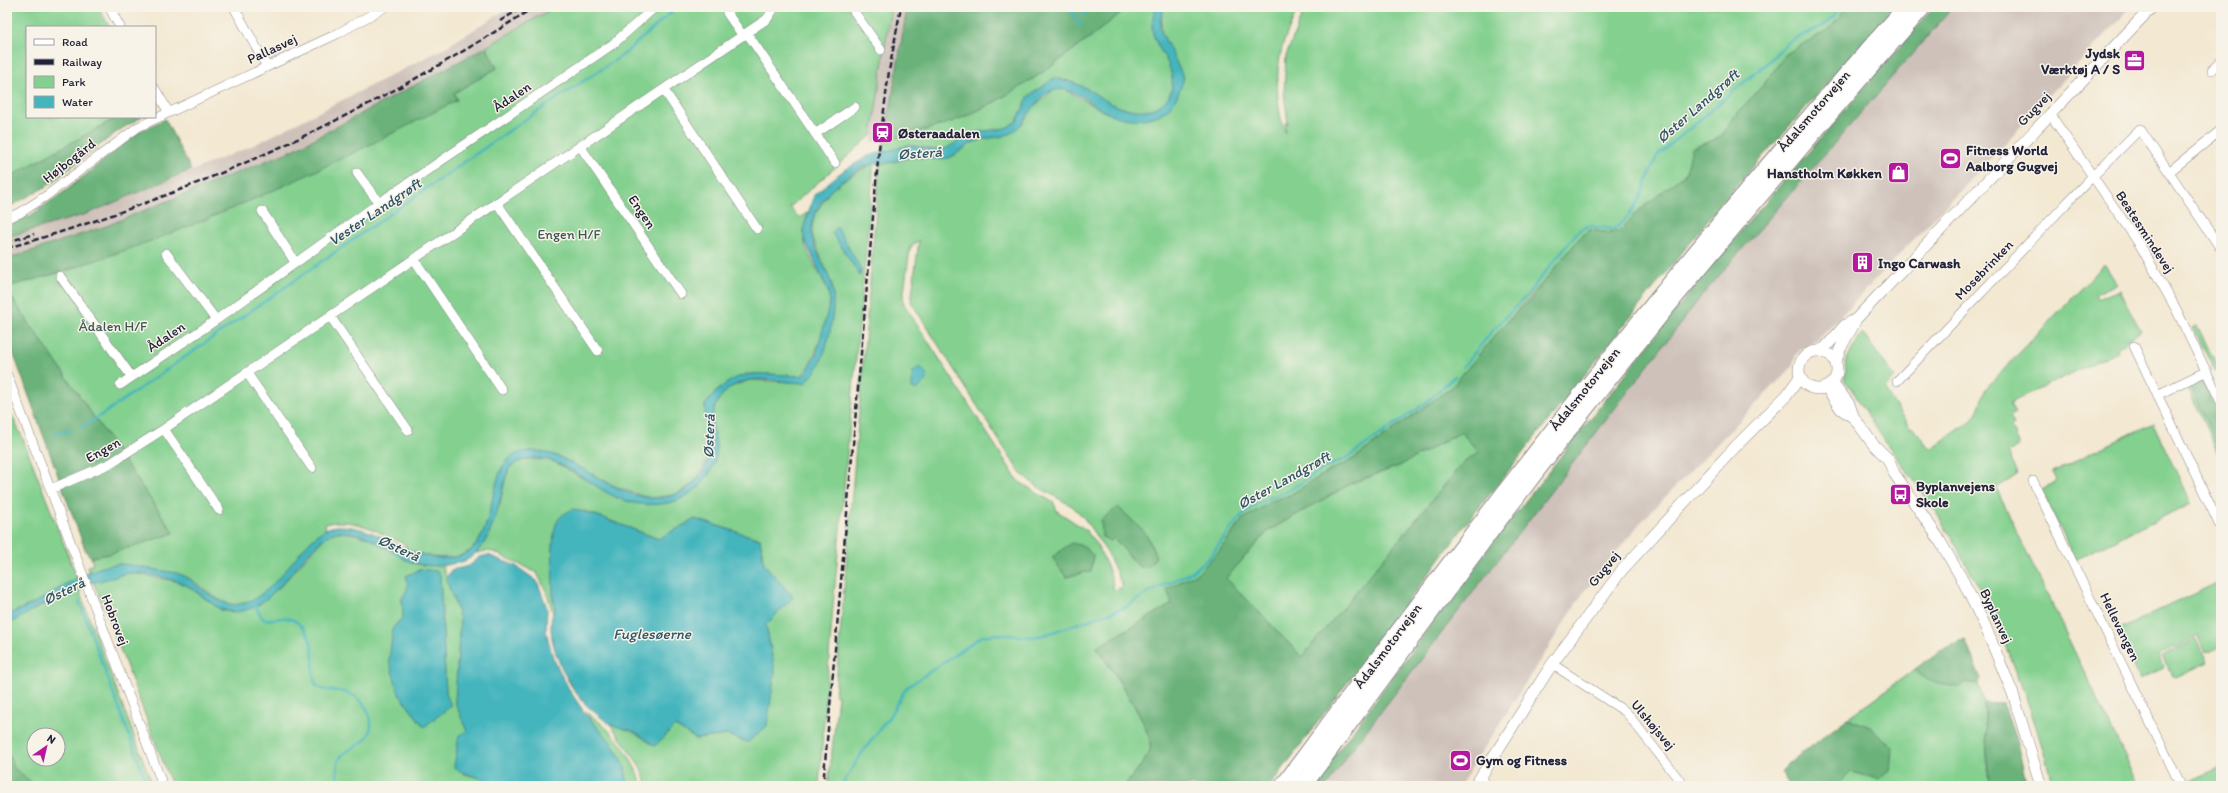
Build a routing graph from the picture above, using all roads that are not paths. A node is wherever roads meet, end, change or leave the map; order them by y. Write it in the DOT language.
graph roads {
  1 [pos="108,7"];
  2 [pos="234,7"];
  3 [pos="385,7"];
  4 [pos="655,7"];
  5 [pos="775,7"];
  6 [pos="851,7"];
  7 [pos="1906,7"];
  8 [pos="1923,7"];
  9 [pos="2152,7"];
  10 [pos="370,11"];
  11 [pos="727,13"];
  12 [pos="119,26"];
  13 [pos="745,34"];
  14 [pos="881,50"];
  15 [pos="2221,61"];
  16 [pos="267,67"];
  17 [pos="2212,70"];
  18 [pos="664,90"];
  19 [pos="156,91"];
  20 [pos="855,106"];
  21 [pos="168,111"];
  22 [pos="2050,114"];
  23 [pos="155,118"];
  24 [pos="156,118"];
  25 [pos="2221,130"];
  26 [pos="815,134"];
  27 [pos="580,146"];
  28 [pos="835,163"];
  29 [pos="2169,172"];
  30 [pos="356,173"];
  31 [pos="2092,177"];
  32 [pos="379,203"];
  33 [pos="497,203"];
  34 [pos="262,212"];
  35 [pos="7,218"];
  36 [pos="757,229"];
  37 [pos="2221,249"];
  38 [pos="166,253"];
  39 [pos="414,259"];
  40 [pos="295,262"];
  41 [pos="60,276"];
  42 [pos="681,294"];
  43 [pos="330,316"];
  44 [pos="1856,319"];
  45 [pos="216,320"];
  46 [pos="2134,346"];
  47 [pos="598,351"];
  48 [pos="1819,351"];
  49 [pos="1836,363"];
  50 [pos="2207,371"];
  51 [pos="248,372"];
  52 [pos="7,375"];
  53 [pos="131,376"];
  54 [pos="1800,377"];
  55 [pos="1897,381"];
  56 [pos="120,385"];
  57 [pos="1829,385"];
  58 [pos="1808,386"];
  59 [pos="502,390"];
  60 [pos="1787,395"];
  61 [pos="2157,395"];
  62 [pos="2221,402"];
  63 [pos="164,429"];
  64 [pos="408,430"];
  65 [pos="312,468"];
  66 [pos="2033,481"];
  67 [pos="51,489"];
  68 [pos="219,510"];
  69 [pos="2221,528"];
  70 [pos="1552,664"];
  71 [pos="1481,783"];
  72 [pos="163,786"];
  73 [pos="1283,786"];
  74 [pos="1303,786"];
  75 [pos="1684,786"];
  76 [pos="2041,786"];
  77 [pos="2181,786"];
  1 -- 12 [label="street"];
  2 -- 16 [label="street"];
  3 -- 10 [label="street, Pallasvej"];
  4 -- 32 [label="street, Ådalen"];
  5 -- 13 [label="street, Engen"];
  6 -- 14 [label="street"];
  7 -- 73 [label="highway, Ådalsmotorvejen"];
  8 -- 74 [label="highway, Ådalsmotorvejen"];
  9 -- 22 [label="street, Gugvej"];
  10 -- 16 [label="street, Pallasvej"];
  11 -- 13 [label="street"];
  13 -- 18 [label="street, Engen"];
  13 -- 26 [label="street"];
  15 -- 17 [label="street"];
  16 -- 21 [label="street, Pallasvej"];
  18 -- 27 [label="street, Engen"];
  18 -- 36 [label="street"];
  19 -- 21 [label="street"];
  20 -- 26 [label="street"];
  21 -- 24 [label="street, Højbogård"];
  22 -- 31 [label="street, Beatesmindevej"];
  22 -- 44 [label="street, Gugvej"];
  23 -- 35 [label="street, Højbogård"];
  25 -- 29 [label="street"];
  26 -- 28 [label="street"];
  27 -- 33 [label="street, Engen"];
  27 -- 42 [label="street, Engen"];
  29 -- 31 [label="street, Mosebrinken"];
  29 -- 37 [label="street"];
  30 -- 32 [label="street"];
  31 -- 50 [label="street, Beatesmindevej"];
  31 -- 55 [label="street, Mosebrinken"];
  32 -- 40 [label="street, Ådalen"];
  33 -- 39 [label="street, Engen"];
  33 -- 47 [label="street"];
  34 -- 40 [label="street"];
  38 -- 45 [label="street"];
  39 -- 43 [label="street, Engen"];
  39 -- 59 [label="street"];
  40 -- 45 [label="street, Ådalen"];
  41 -- 53 [label="street"];
  43 -- 51 [label="street, Engen"];
  43 -- 64 [label="street"];
  44 -- 48 [label="street, Gugvej"];
  44 -- 49 [label="street, Gugvej"];
  45 -- 53 [label="street, Ådalen"];
  46 -- 61 [label="street"];
  48 -- 49 [label="street"];
  48 -- 54 [label="street"];
  49 -- 57 [label="street"];
  50 -- 61 [label="street"];
  50 -- 62 [label="street, Beatesmindevej"];
  51 -- 63 [label="street, Engen"];
  51 -- 65 [label="street"];
  52 -- 67 [label="street, Hobrovej"];
  53 -- 56 [label="street, Ådalen"];
  54 -- 58 [label="street"];
  54 -- 60 [label="street, Gugvej"];
  57 -- 58 [label="street"];
  57 -- 76 [label="street, Byplanvej"];
  58 -- 60 [label="street, Gugvej"];
  60 -- 70 [label="street, Gugvej"];
  61 -- 69 [label="street"];
  63 -- 67 [label="street, Engen"];
  63 -- 68 [label="street"];
  66 -- 77 [label="street, Hellevangen"];
  67 -- 72 [label="street, Hobrovej"];
  70 -- 71 [label="street, Gugvej"];
  70 -- 75 [label="street, Ulshøjsvej"];
}
